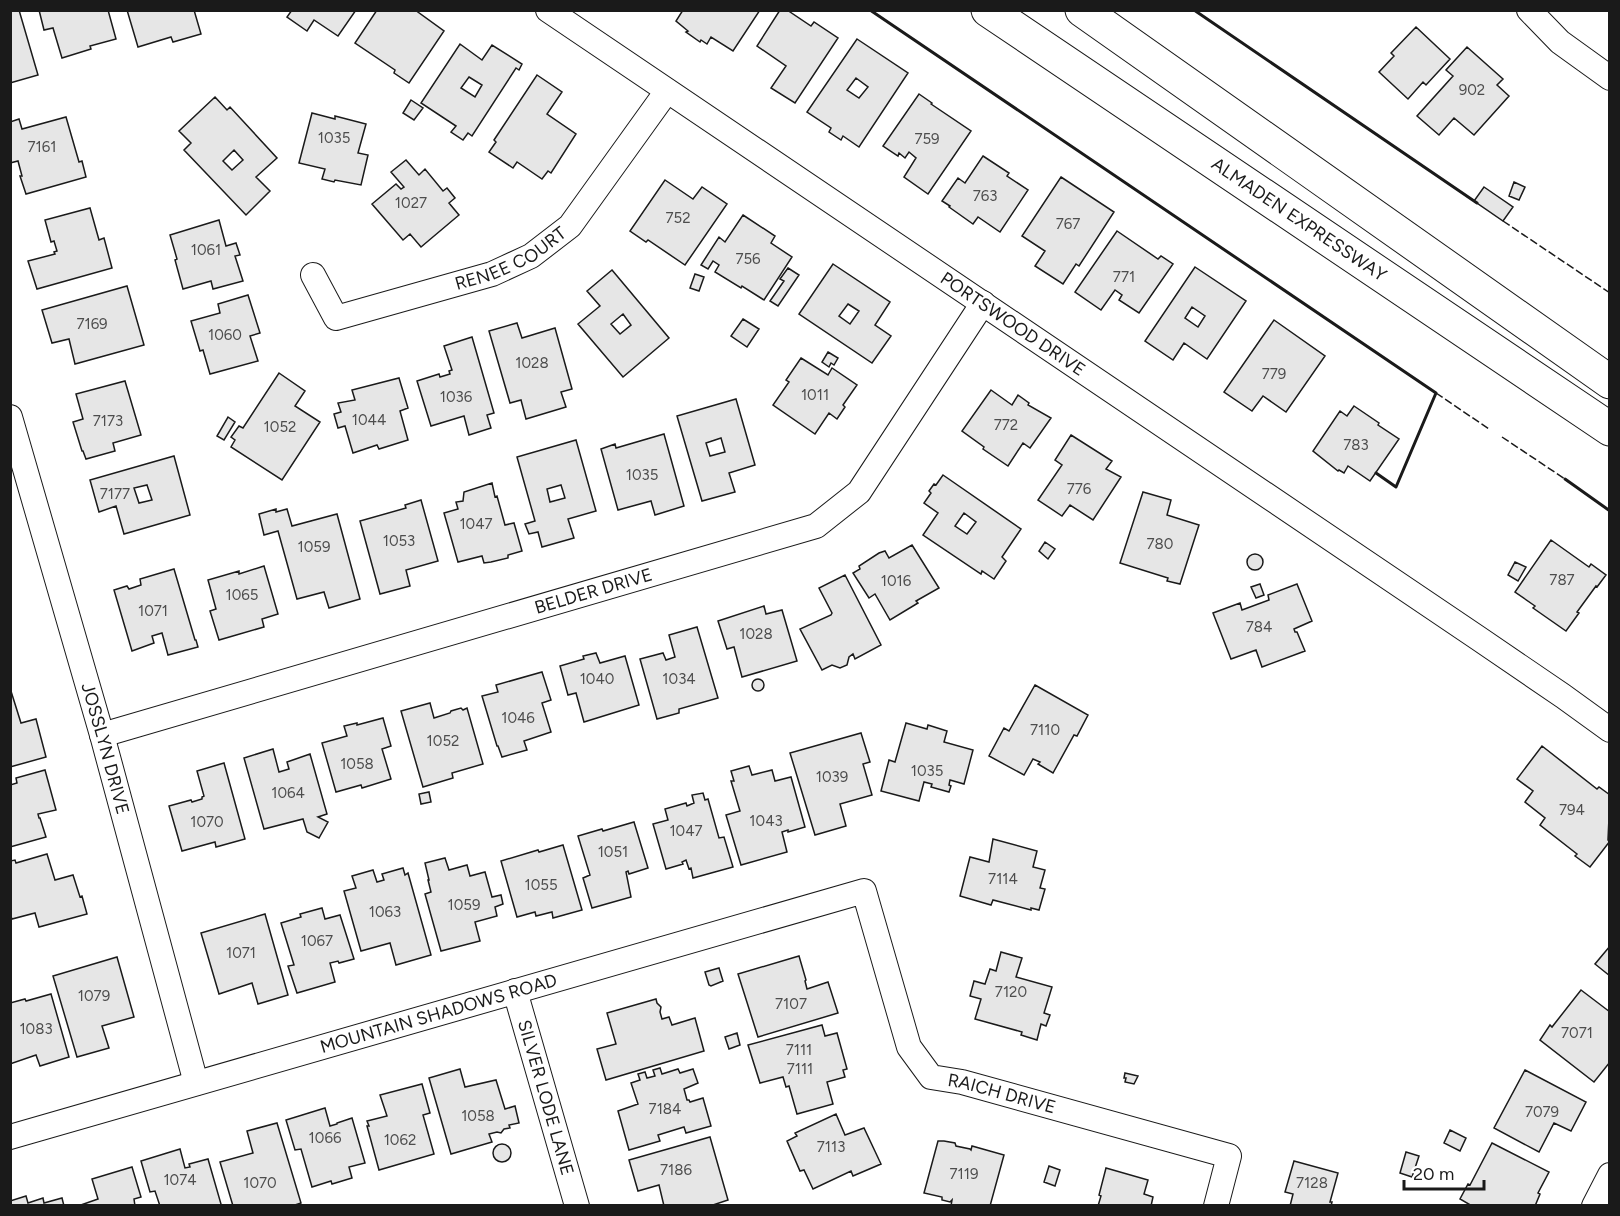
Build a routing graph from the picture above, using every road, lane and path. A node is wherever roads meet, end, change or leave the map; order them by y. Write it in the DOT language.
graph roads {
  1 [pos="548,10"];
  2 [pos="988,10"];
  3 [pos="1082,10"];
  4 [pos="1529,10"];
  5 [pos="1610,78"];
  6 [pos="667,91"];
  7 [pos="313,275"];
  8 [pos="983,303"];
  9 [pos="1610,382"];
  10 [pos="10,417"];
  11 [pos="1610,429"];
  12 [pos="1610,730"];
  13 [pos="102,735"];
  14 [pos="864,891"];
  15 [pos="515,991"];
  16 [pos="196,1083"];
  17 [pos="10,1137"];
  18 [pos="1610,1175"];
  19 [pos="577,1206"];
  20 [pos="1216,1206"];
  21 [pos="1594,1206"];
  1 -- 6 [label="street, PORTSWOOD DRIVE"];
  2 -- 11 [label="main road, ALMADEN EXPRESSWAY"];
  3 -- 9 [label="main road"];
  4 -- 5 [label="street"];
  6 -- 7 [label="street, RENEE COURT"];
  6 -- 8 [label="street, PORTSWOOD DRIVE"];
  8 -- 12 [label="street, PORTSWOOD DRIVE"];
  8 -- 13 [label="street, BELDER DRIVE"];
  10 -- 13 [label="street, JOSSLYN DRIVE"];
  13 -- 16 [label="street, JOSSLYN DRIVE"];
  14 -- 15 [label="street, MOUNTAIN SHADOWS ROAD"];
  14 -- 20 [label="street, RAICH DRIVE"];
  15 -- 16 [label="street, MOUNTAIN SHADOWS ROAD"];
  15 -- 19 [label="street, SILVER LODE LANE"];
  16 -- 17 [label="street, MOUNTAIN SHADOWS ROAD"];
  18 -- 21 [label="street"];
}
